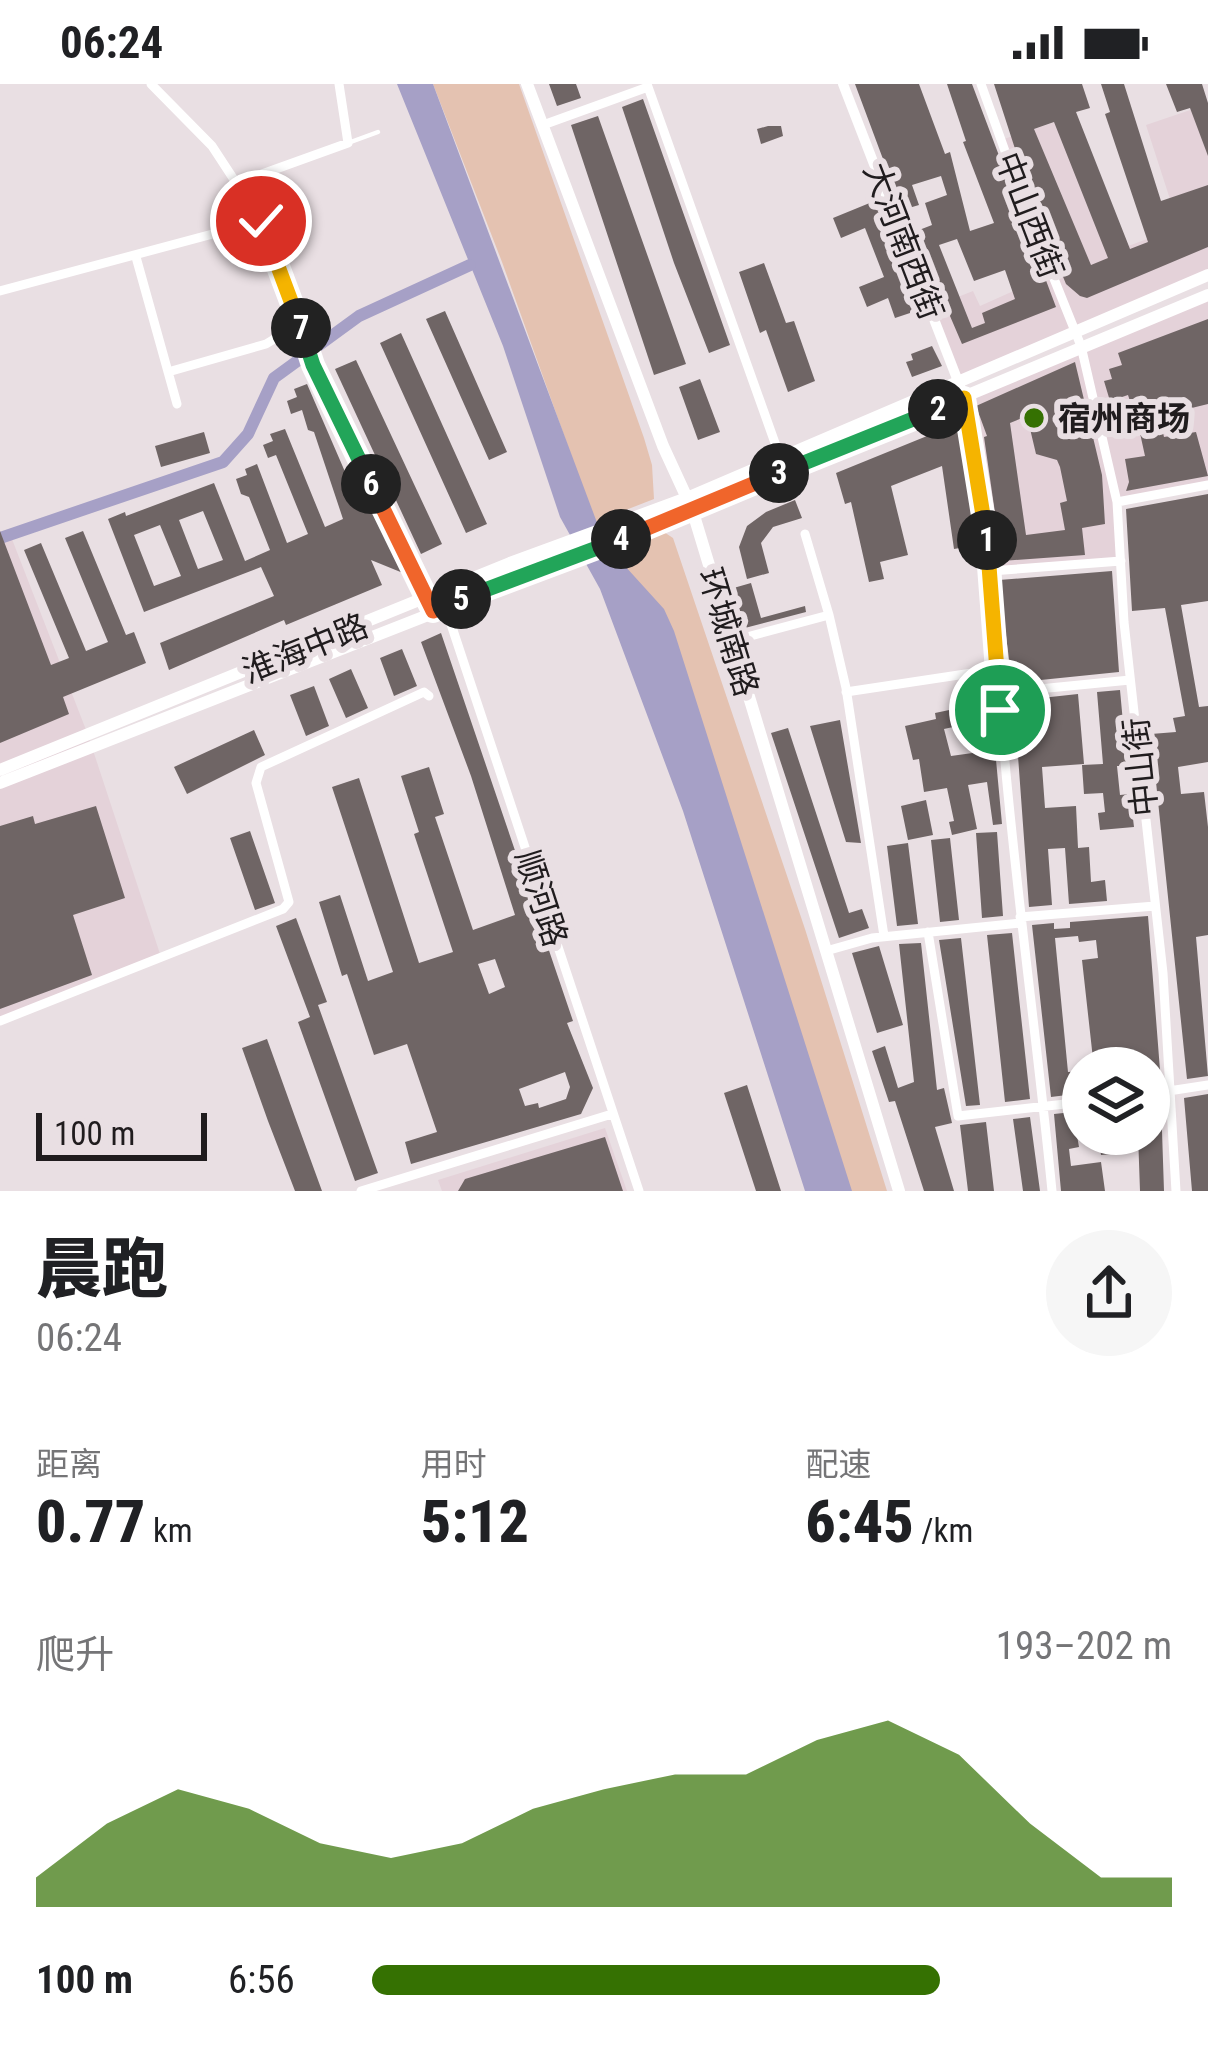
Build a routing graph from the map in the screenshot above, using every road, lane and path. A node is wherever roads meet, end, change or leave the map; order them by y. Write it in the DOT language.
graph roads {
  1 [pos="151,84"];
  2 [pos="339,84"];
  3 [pos="527,84"];
  4 [pos="843,84"];
  5 [pos="981,84"];
  6 [pos="647,86"];
  7 [pos="543,125"];
  8 [pos="378,132"];
  9 [pos="348,142"];
  10 [pos="237,183"];
  11 [pos="261,221"];
  12 [pos="136,257"];
  13 [pos="1208,275"];
  14 [pos="0,291"];
  15 [pos="1208,295"];
  16 [pos="300,327"];
  17 [pos="1076,331"];
  18 [pos="1081,346"];
  19 [pos="168,372"];
  20 [pos="958,381"];
  21 [pos="964,398"];
  22 [pos="177,404"];
  23 [pos="780,458"];
  24 [pos="1208,485"];
  25 [pos="1118,502"];
  26 [pos="689,503"];
  27 [pos="805,533"];
  28 [pos="1120,561"];
  29 [pos="991,572"];
  30 [pos="435,605"];
  31 [pos="829,616"];
  32 [pos="732,641"];
  33 [pos="972,673"];
  34 [pos="1130,680"];
  35 [pos="846,692"];
  36 [pos="999,693"];
  37 [pos="429,696"];
  38 [pos="0,770"];
  39 [pos="0,783"];
  40 [pos="1155,906"];
  41 [pos="1020,920"];
  42 [pos="928,932"];
  43 [pos="884,936"];
  44 [pos="826,951"];
  45 [pos="0,1021"];
  46 [pos="1208,1085"];
  47 [pos="1172,1091"];
  48 [pos="1062,1104"];
  49 [pos="1043,1106"];
  50 [pos="612,1114"];
  51 [pos="361,1191"];
  52 [pos="638,1191"];
  53 [pos="899,1191"];
  54 [pos="1052,1191"];
  55 [pos="1176,1191"];
  1 -- 10 [label="street, 顺河路"];
  2 -- 9 [label="street"];
  3 -- 7 [label="main road, 环城南路"];
  4 -- 20 [label="street, 大河南西街"];
  5 -- 17 [label="street, 中山西街"];
  6 -- 7 [label="street"];
  6 -- 23 [label="street"];
  7 -- 26 [label="main road, 环城南路"];
  8 -- 9 [label="lane"];
  9 -- 10 [label="street"];
  10 -- 11 [label="street, 顺河路"];
  11 -- 12 [label="street"];
  11 -- 16 [label="street, 顺河路"];
  12 -- 14 [label="street"];
  12 -- 19 [label="street"];
  13 -- 17 [label="main road, 淮海中路"];
  15 -- 18 [label="main road, 淮海中路"];
  16 -- 19 [label="street"];
  16 -- 30 [label="street, 顺河路"];
  17 -- 18 [label="street, 中山西街"];
  17 -- 20 [label="main road, 淮海中路"];
  18 -- 21 [label="main road, 淮海中路"];
  18 -- 25 [label="street, 中山街"];
  19 -- 22 [label="street"];
  20 -- 21 [label="street, 大河南西街"];
  20 -- 23 [label="main road, 淮海中路"];
  21 -- 26 [label="main road, 淮海中路"];
  21 -- 29 [label="street"];
  23 -- 26 [label="main road, 淮海中路"];
  24 -- 25 [label="street"];
  25 -- 28 [label="street, 中山街"];
  26 -- 30 [label="main road, 淮海中路"];
  26 -- 30 [label="main road, 淮海中路"];
  26 -- 32 [label="main road, 环城南路"];
  27 -- 31 [label="street"];
  28 -- 29 [label="street"];
  28 -- 34 [label="street, 中山街"];
  29 -- 36 [label="street"];
  30 -- 38 [label="main road, 淮海中路"];
  30 -- 39 [label="main road, 淮海中路"];
  30 -- 50 [label="street, 顺河路"];
  31 -- 32 [label="street"];
  31 -- 35 [label="street"];
  32 -- 44 [label="main road, 环城南路"];
  33 -- 35 [label="street"];
  34 -- 36 [label="street"];
  34 -- 40 [label="street, 中山街"];
  35 -- 43 [label="street"];
  36 -- 41 [label="street"];
  37 -- 45 [label="street"];
  40 -- 41 [label="street"];
  40 -- 47 [label="street, 中山街"];
  41 -- 42 [label="street"];
  41 -- 49 [label="street"];
  42 -- 43 [label="street"];
  42 -- 49 [label="street"];
  43 -- 44 [label="street"];
  44 -- 53 [label="main road, 环城南路"];
  46 -- 47 [label="street"];
  47 -- 55 [label="street, 中山街"];
  48 -- 49 [label="street"];
  49 -- 54 [label="street"];
  50 -- 51 [label="street"];
  50 -- 52 [label="street, 顺河路"];
}
